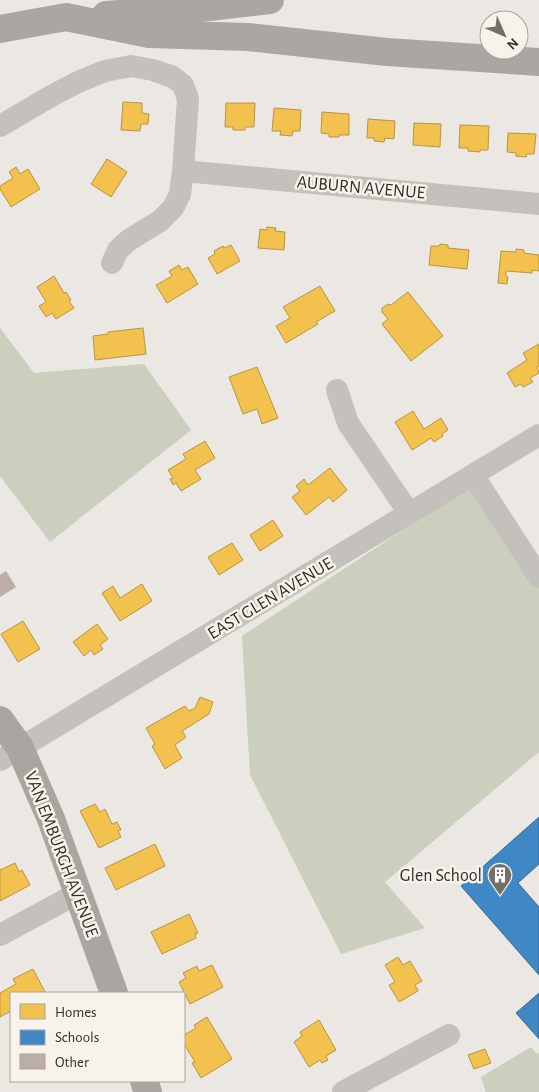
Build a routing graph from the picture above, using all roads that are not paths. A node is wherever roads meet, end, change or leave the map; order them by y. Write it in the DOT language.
graph roads {
  1 [pos="270,0"];
  2 [pos="66,17"];
  3 [pos="0,19"];
  4 [pos="0,30"];
  5 [pos="539,62"];
  6 [pos="0,126"];
  7 [pos="183,171"];
  8 [pos="539,204"];
  9 [pos="112,263"];
  10 [pos="337,390"];
  11 [pos="539,435"];
  12 [pos="473,475"];
  13 [pos="409,513"];
  14 [pos="539,578"];
  15 [pos="0,720"];
  16 [pos="10,754"];
  17 [pos="78,893"];
  18 [pos="0,936"];
  19 [pos="114,992"];
  20 [pos="450,1035"];
  21 [pos="343,1092"];
  1 -- 2 [label="highway"];
  2 -- 3 [label="highway"];
  2 -- 4 [label="highway"];
  2 -- 5 [label="highway"];
  6 -- 7 [label="street"];
  7 -- 8 [label="street, AUBURN AVENUE"];
  7 -- 9 [label="street"];
  10 -- 13 [label="street"];
  11 -- 12 [label="street, EAST GLEN AVENUE"];
  12 -- 13 [label="street, EAST GLEN AVENUE"];
  12 -- 14 [label="street"];
  13 -- 16 [label="street, EAST GLEN AVENUE"];
  15 -- 16 [label="main road, VAN EMBURGH AVENUE"];
  16 -- 17 [label="main road, VAN EMBURGH AVENUE"];
  17 -- 18 [label="street"];
  17 -- 19 [label="main road, VAN EMBURGH AVENUE"];
  20 -- 21 [label="street"];
}
